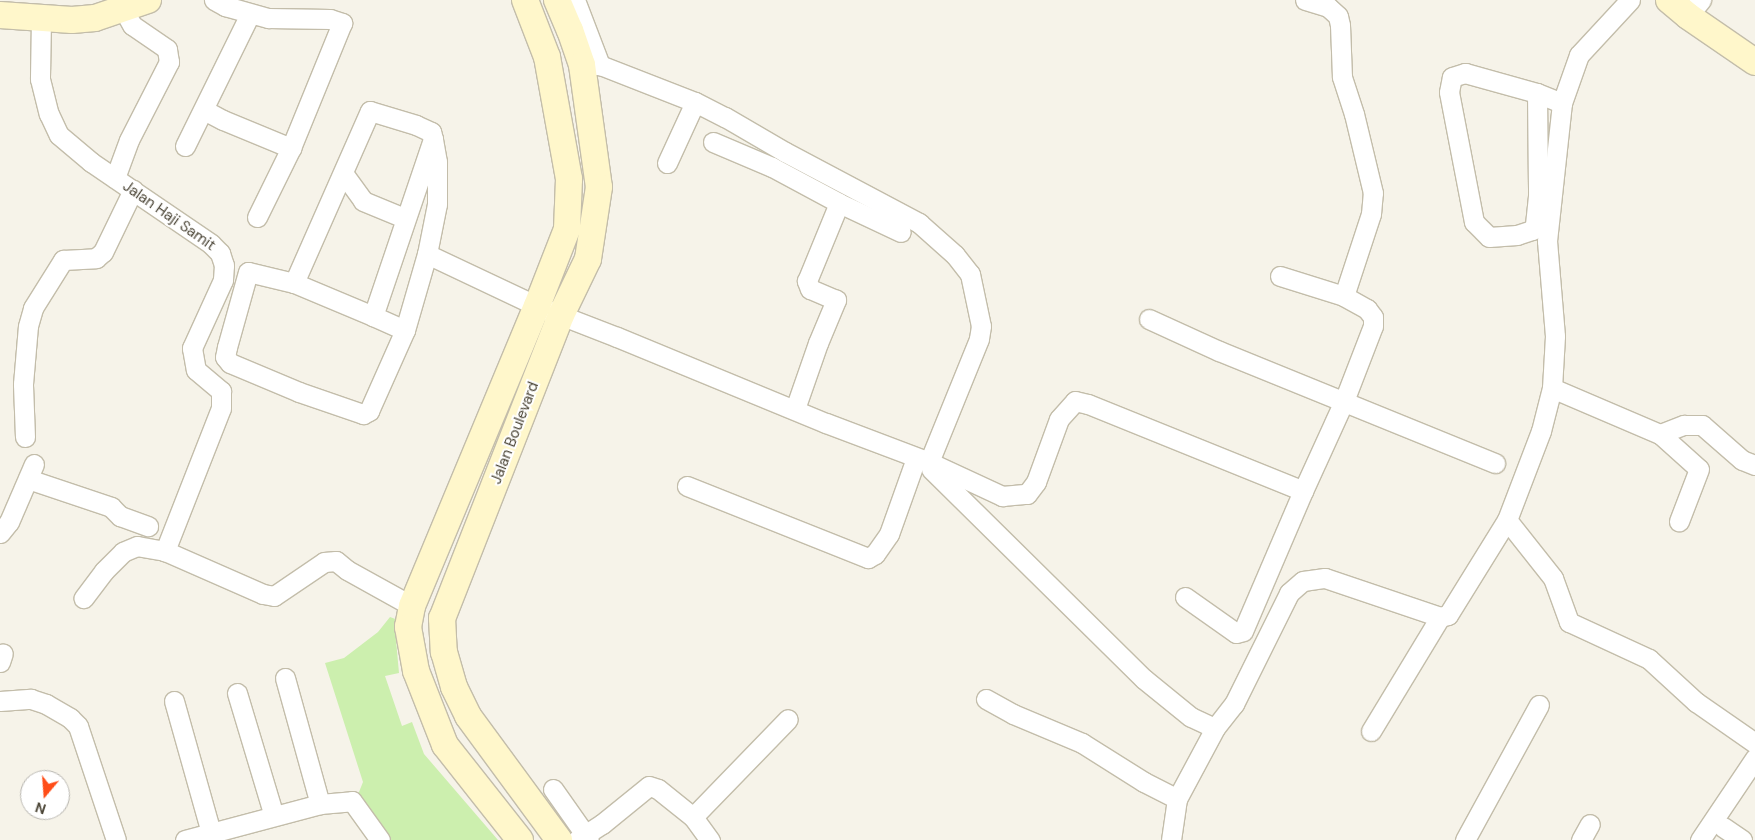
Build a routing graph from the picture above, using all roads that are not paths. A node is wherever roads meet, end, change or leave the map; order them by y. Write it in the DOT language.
graph roads {
  1 [pos="148,0"];
  2 [pos="214,0"];
  3 [pos="525,0"];
  4 [pos="557,0"];
  5 [pos="575,0"];
  6 [pos="1305,0"];
  7 [pos="1630,0"];
  8 [pos="1686,5"];
  9 [pos="123,9"];
  10 [pos="0,14"];
  11 [pos="250,14"];
  12 [pos="41,19"];
  13 [pos="1755,62"];
  14 [pos="591,65"];
  15 [pos="1537,93"];
  16 [pos="695,102"];
  17 [pos="1562,104"];
  18 [pos="204,110"];
  19 [pos="433,139"];
  20 [pos="712,142"];
  21 [pos="185,146"];
  22 [pos="291,148"];
  23 [pos="667,163"];
  24 [pos="343,173"];
  25 [pos="116,178"];
  26 [pos="133,190"];
  27 [pos="839,203"];
  28 [pos="257,217"];
  29 [pos="404,218"];
  30 [pos="901,232"];
  31 [pos="427,254"];
  32 [pos="1280,276"];
  33 [pos="294,284"];
  34 [pos="1344,296"];
  35 [pos="537,306"];
  36 [pos="561,315"];
  37 [pos="372,316"];
  38 [pos="1149,319"];
  39 [pos="405,330"];
  40 [pos="1552,388"];
  41 [pos="1344,401"];
  42 [pos="795,409"];
  43 [pos="1660,434"];
  44 [pos="25,437"];
  45 [pos="922,460"];
  46 [pos="1495,463"];
  47 [pos="1755,465"];
  48 [pos="687,486"];
  49 [pos="1303,491"];
  50 [pos="1507,520"];
  51 [pos="1679,521"];
  52 [pos="148,526"];
  53 [pos="0,533"];
  54 [pos="165,551"];
  55 [pos="1185,597"];
  56 [pos="84,598"];
  57 [pos="412,606"];
  58 [pos="1440,617"];
  59 [pos="285,678"];
  60 [pos="237,693"];
  61 [pos="986,699"];
  62 [pos="0,701"];
  63 [pos="174,702"];
  64 [pos="1539,705"];
  65 [pos="788,719"];
  66 [pos="1215,728"];
  67 [pos="1371,731"];
  68 [pos="1755,743"];
  69 [pos="1755,758"];
  70 [pos="1755,778"];
  71 [pos="553,789"];
  72 [pos="1177,799"];
  73 [pos="320,804"];
  74 [pos="274,816"];
  75 [pos="693,817"];
  76 [pos="211,833"];
  77 [pos="1719,834"];
  78 [pos="583,838"];
  79 [pos="116,840"];
  80 [pos="186,840"];
  81 [pos="378,840"];
  82 [pos="520,840"];
  83 [pos="559,840"];
  84 [pos="710,840"];
  85 [pos="1171,840"];
  86 [pos="1465,840"];
  87 [pos="1700,840"];
  88 [pos="1742,840"];
  1 -- 9 [label="main road"];
  2 -- 11 [label="street"];
  3 -- 35 [label="main road, Jalan Boulevard"];
  4 -- 14 [label="main road, Jalan Boulevard"];
  5 -- 14 [label="street"];
  6 -- 34 [label="street"];
  7 -- 17 [label="street"];
  8 -- 13 [label="main road"];
  9 -- 12 [label="main road"];
  9 -- 25 [label="street"];
  10 -- 12 [label="main road"];
  11 -- 18 [label="street"];
  11 -- 22 [label="street"];
  12 -- 25 [label="street, Jalan Haji Samit"];
  14 -- 16 [label="street"];
  14 -- 36 [label="main road, Jalan Boulevard"];
  15 -- 15 [label="street"];
  15 -- 17 [label="street"];
  16 -- 23 [label="street"];
  16 -- 45 [label="street"];
  17 -- 40 [label="street"];
  18 -- 21 [label="street"];
  18 -- 22 [label="street"];
  19 -- 24 [label="street"];
  19 -- 29 [label="street"];
  19 -- 31 [label="street"];
  20 -- 27 [label="street"];
  22 -- 28 [label="street"];
  24 -- 29 [label="street"];
  24 -- 33 [label="street"];
  25 -- 26 [label="street, Jalan Haji Samit"];
  26 -- 44 [label="street"];
  26 -- 54 [label="street, Jalan Haji Samit"];
  27 -- 30 [label="street"];
  27 -- 42 [label="street"];
  29 -- 37 [label="street"];
  31 -- 35 [label="street"];
  31 -- 39 [label="street"];
  32 -- 34 [label="street"];
  33 -- 37 [label="street"];
  33 -- 39 [label="street"];
  34 -- 41 [label="street"];
  35 -- 36 [label="street"];
  35 -- 57 [label="main road, Jalan Boulevard"];
  36 -- 42 [label="street"];
  36 -- 83 [label="main road, Jalan Boulevard"];
  37 -- 39 [label="street"];
  38 -- 41 [label="street"];
  40 -- 43 [label="street"];
  40 -- 50 [label="street"];
  41 -- 46 [label="street"];
  41 -- 49 [label="street"];
  42 -- 45 [label="street"];
  43 -- 47 [label="street"];
  43 -- 51 [label="street"];
  45 -- 48 [label="street"];
  45 -- 49 [label="street"];
  45 -- 66 [label="street"];
  49 -- 55 [label="street"];
  50 -- 58 [label="street"];
  50 -- 68 [label="street"];
  52 -- 53 [label="street"];
  54 -- 56 [label="street"];
  54 -- 57 [label="street"];
  57 -- 82 [label="main road, Jalan Boulevard"];
  58 -- 66 [label="street"];
  58 -- 67 [label="street"];
  59 -- 73 [label="street"];
  60 -- 74 [label="street"];
  61 -- 72 [label="street"];
  62 -- 79 [label="street"];
  63 -- 76 [label="street"];
  64 -- 86 [label="street"];
  65 -- 75 [label="street"];
  66 -- 72 [label="street"];
  69 -- 87 [label="street"];
  70 -- 77 [label="street"];
  71 -- 78 [label="street"];
  72 -- 85 [label="street"];
  73 -- 74 [label="street"];
  73 -- 81 [label="street"];
  74 -- 76 [label="street"];
  75 -- 78 [label="street"];
  75 -- 84 [label="street"];
  76 -- 80 [label="street"];
  77 -- 88 [label="street"];
}
